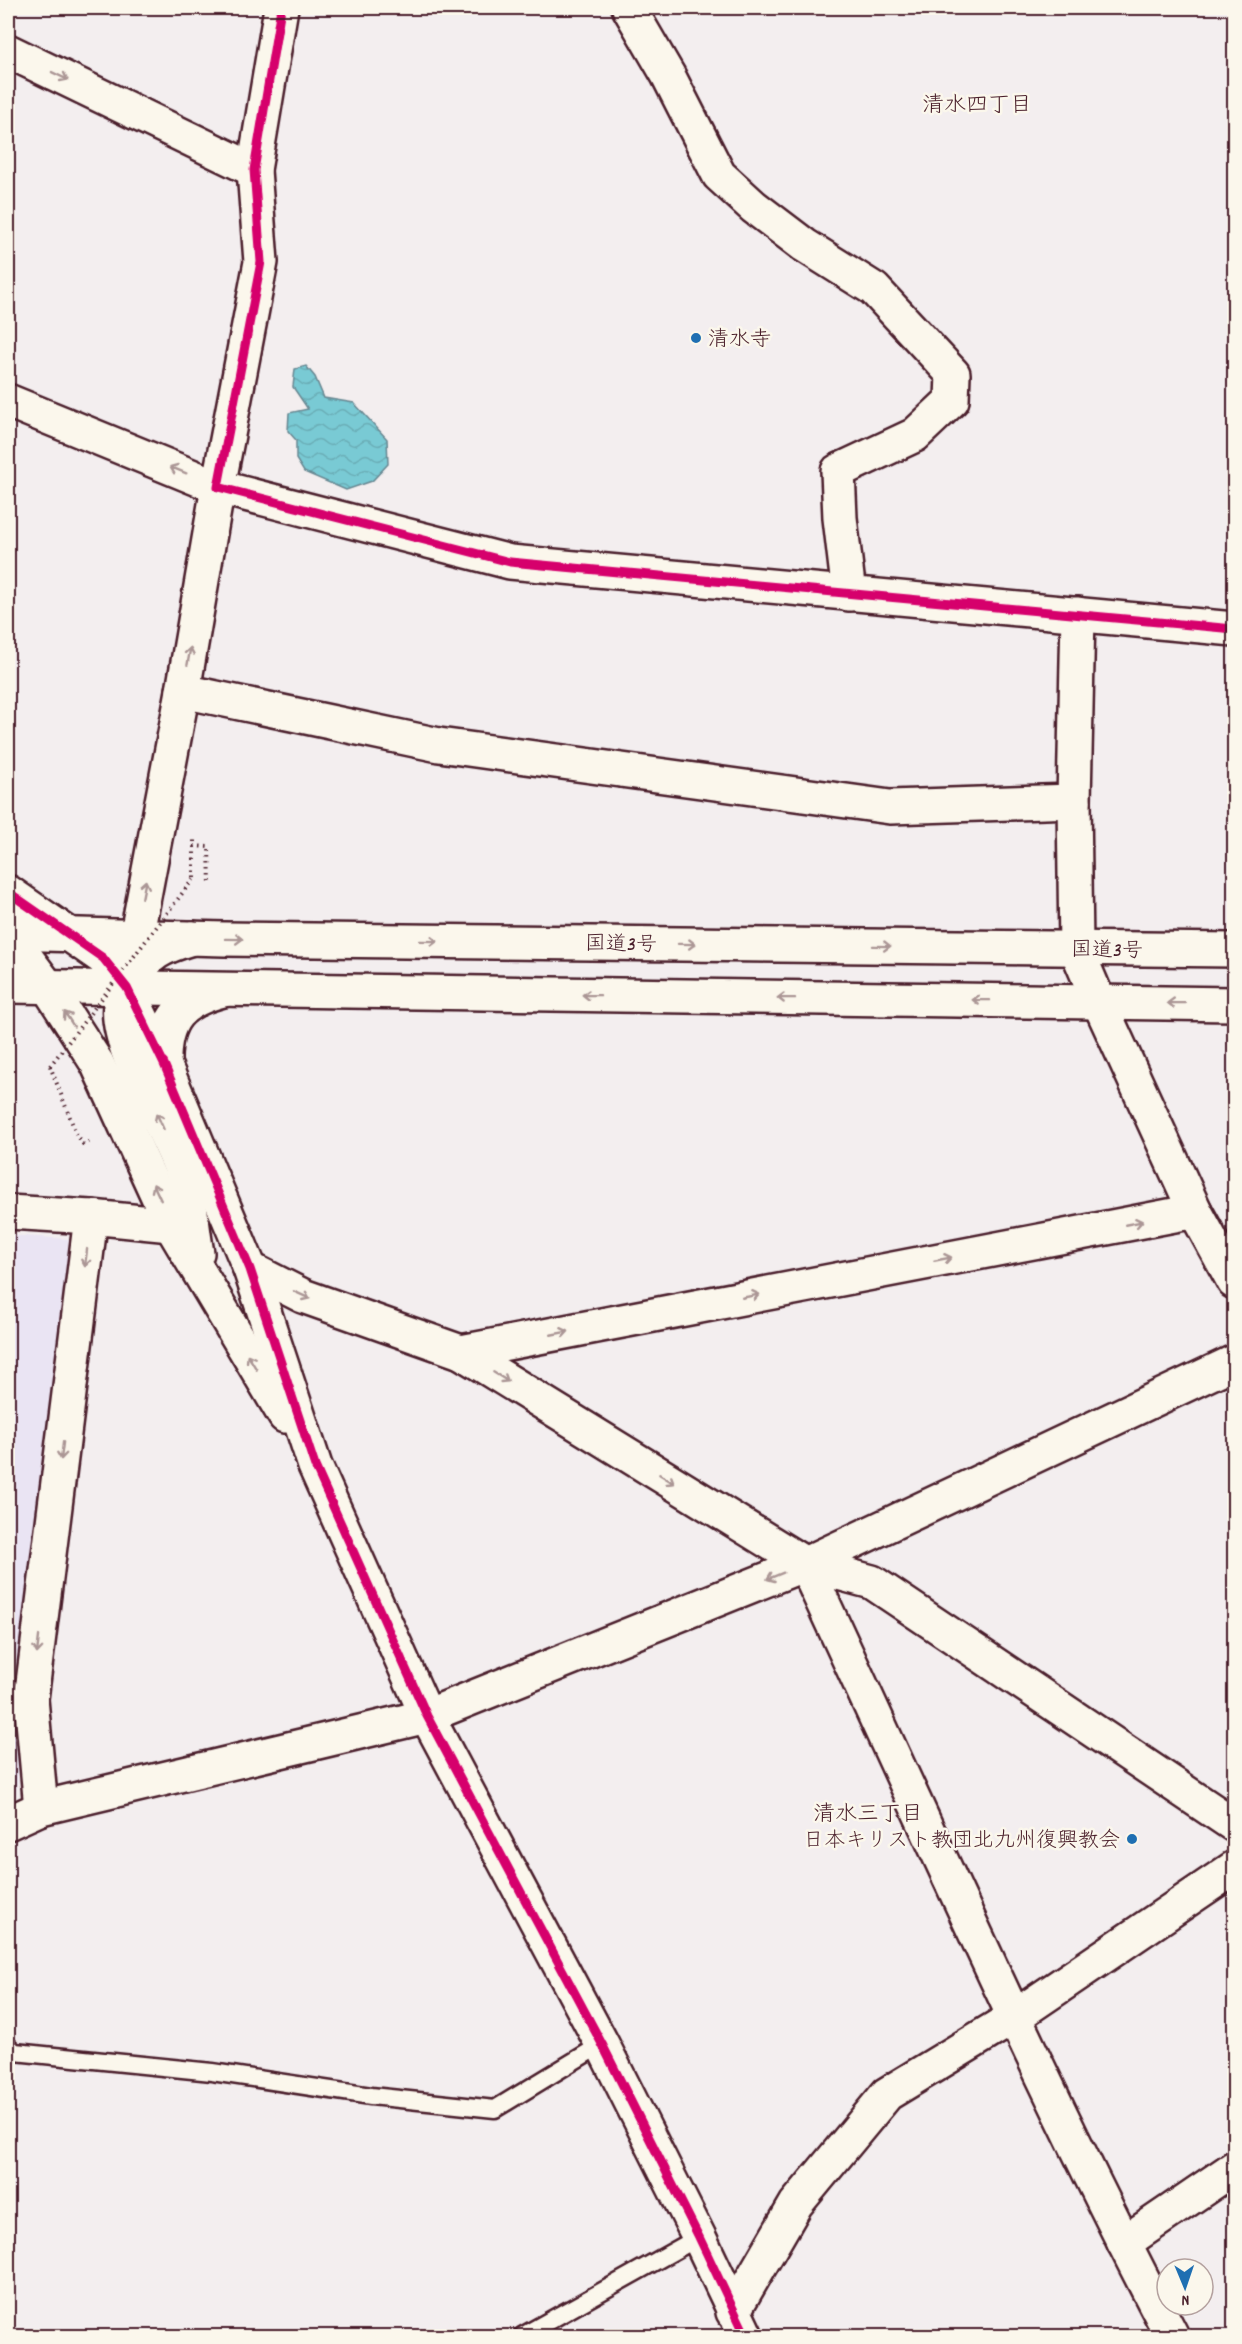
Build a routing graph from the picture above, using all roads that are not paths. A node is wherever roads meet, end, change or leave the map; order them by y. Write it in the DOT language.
graph roads {
  1 [pos="281,8"];
  2 [pos="629,8"];
  3 [pos="8,51"];
  4 [pos="254,170"];
  5 [pos="8,401"];
  6 [pos="218,487"];
  7 [pos="849,594"];
  8 [pos="1078,614"];
  9 [pos="1234,629"];
  10 [pos="183,691"];
  11 [pos="1074,801"];
  12 [pos="8,892"];
  13 [pos="8,933"];
  14 [pos="70,935"];
  15 [pos="135,937"];
  16 [pos="192,938"];
  17 [pos="8,943"];
  18 [pos="1076,948"];
  19 [pos="1234,950"];
  20 [pos="8,986"];
  21 [pos="48,987"];
  22 [pos="127,988"];
  23 [pos="223,990"];
  24 [pos="1098,1002"];
  25 [pos="1234,1004"];
  26 [pos="164,1064"];
  27 [pos="1195,1211"];
  28 [pos="8,1212"];
  29 [pos="91,1217"];
  30 [pos="171,1225"];
  31 [pos="250,1269"];
  32 [pos="202,1278"];
  33 [pos="1234,1282"];
  34 [pos="461,1352"];
  35 [pos="1234,1362"];
  36 [pos="315,1466"];
  37 [pos="805,1564"];
  38 [pos="427,1716"];
  39 [pos="41,1808"];
  40 [pos="8,1823"];
  41 [pos="1234,1825"];
  42 [pos="1234,1868"];
  43 [pos="1014,2017"];
  44 [pos="602,2044"];
  45 [pos="8,2046"];
  46 [pos="1234,2168"];
  47 [pos="699,2237"];
  48 [pos="1124,2243"];
  49 [pos="733,2329"];
  50 [pos="522,2337"];
  51 [pos="1172,2337"];
  1 -- 4 [label="main road"];
  2 -- 7 [label="main road"];
  3 -- 4 [label="main road, one-way"];
  4 -- 6 [label="main road"];
  6 -- 5 [label="main road, one-way"];
  6 -- 7 [label="main road"];
  10 -- 6 [label="main road, one-way"];
  7 -- 8 [label="main road"];
  8 -- 9 [label="main road"];
  8 -- 11 [label="main road"];
  10 -- 11 [label="main road"];
  15 -- 10 [label="main road, one-way"];
  11 -- 18 [label="main road"];
  12 -- 14 [label="main road"];
  13 -- 14 [label="main road, 国道3号"];
  14 -- 15 [label="main road, 国道3号"];
  14 -- 22 [label="main road"];
  15 -- 16 [label="main road, 国道3号"];
  15 -- 22 [label="main road"];
  16 -- 18 [label="main road, 国道3号, one-way"];
  16 -- 22 [label="main road"];
  17 -- 21 [label="main road"];
  18 -- 19 [label="main road, 国道3号"];
  18 -- 24 [label="main road"];
  20 -- 21 [label="main road"];
  21 -- 22 [label="main road"];
  30 -- 21 [label="main road, one-way"];
  22 -- 23 [label="main road"];
  22 -- 26 [label="main road"];
  32 -- 22 [label="main road, one-way"];
  24 -- 23 [label="main road, one-way"];
  23 -- 26 [label="main road"];
  25 -- 24 [label="main road, one-way"];
  24 -- 27 [label="main road"];
  26 -- 31 [label="main road"];
  27 -- 33 [label="main road"];
  34 -- 27 [label="main road, one-way"];
  28 -- 29 [label="main road"];
  29 -- 30 [label="main road"];
  29 -- 39 [label="main road, one-way"];
  30 -- 32 [label="main road"];
  31 -- 34 [label="main road, one-way"];
  31 -- 36 [label="main road"];
  36 -- 32 [label="main road, one-way"];
  34 -- 37 [label="main road, one-way"];
  35 -- 37 [label="main road"];
  36 -- 38 [label="main road"];
  37 -- 38 [label="main road, one-way"];
  37 -- 41 [label="main road"];
  37 -- 43 [label="main road"];
  38 -- 39 [label="main road"];
  38 -- 44 [label="main road"];
  39 -- 40 [label="main road"];
  42 -- 43 [label="main road"];
  43 -- 48 [label="main road"];
  43 -- 49 [label="main road"];
  44 -- 45 [label="lane"];
  44 -- 47 [label="main road"];
  46 -- 48 [label="main road"];
  47 -- 49 [label="main road"];
  47 -- 50 [label="lane"];
  48 -- 51 [label="main road"];
}
